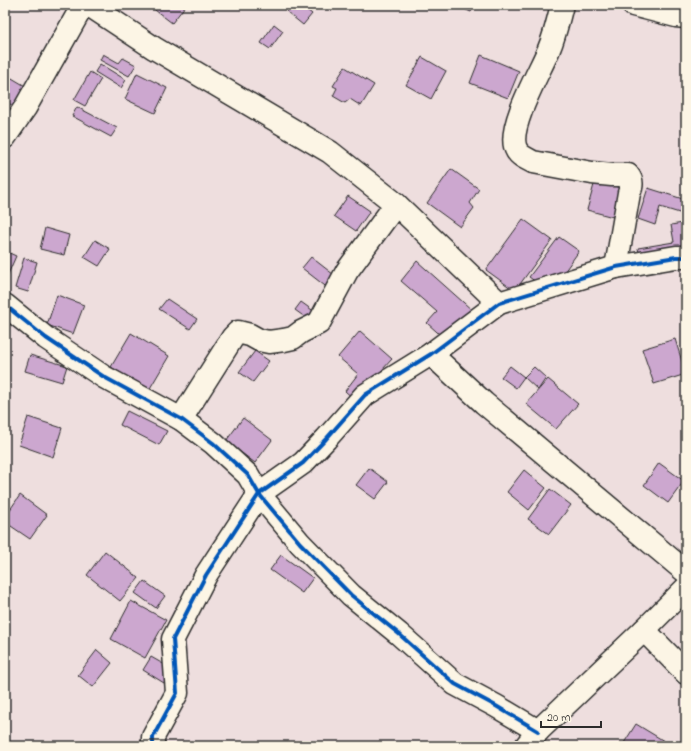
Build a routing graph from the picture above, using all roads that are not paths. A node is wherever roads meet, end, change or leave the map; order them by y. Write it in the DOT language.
graph roads {
  1 [pos="83,5"];
  2 [pos="89,5"];
  3 [pos="562,5"];
  4 [pos="633,5"];
  5 [pos="686,17"];
  6 [pos="5,138"];
  7 [pos="396,204"];
  8 [pos="686,257"];
  9 [pos="616,267"];
  10 [pos="499,303"];
  11 [pos="5,305"];
  12 [pos="5,310"];
  13 [pos="431,354"];
  14 [pos="181,419"];
  15 [pos="259,494"];
  16 [pos="686,572"];
  17 [pos="686,588"];
  18 [pos="644,630"];
  19 [pos="686,673"];
  20 [pos="532,739"];
  21 [pos="152,746"];
  1 -- 6 [label="street"];
  2 -- 7 [label="street"];
  3 -- 9 [label="street"];
  4 -- 5 [label="street"];
  7 -- 10 [label="street"];
  7 -- 14 [label="street"];
  8 -- 9 [label="street"];
  9 -- 10 [label="street"];
  10 -- 13 [label="street"];
  11 -- 12 [label="street"];
  11 -- 14 [label="street"];
  13 -- 15 [label="street"];
  13 -- 16 [label="street"];
  14 -- 15 [label="street"];
  15 -- 20 [label="street"];
  15 -- 21 [label="street"];
  17 -- 18 [label="street"];
  18 -- 19 [label="street"];
  18 -- 20 [label="street"];
}
